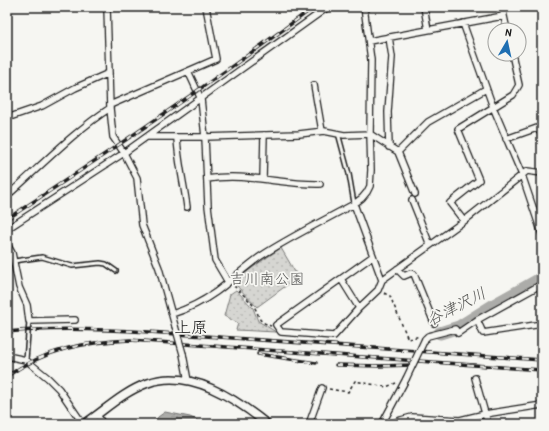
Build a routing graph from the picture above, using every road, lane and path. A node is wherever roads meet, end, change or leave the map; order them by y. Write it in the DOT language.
graph roads {
  1 [pos="107,7"];
  2 [pos="206,7"];
  3 [pos="328,7"];
  4 [pos="364,7"];
  5 [pos="424,7"];
  6 [pos="502,7"];
  7 [pos="503,16"];
  8 [pos="505,22"];
  9 [pos="463,23"];
  10 [pos="428,30"];
  11 [pos="388,37"];
  12 [pos="369,41"];
  13 [pos="514,62"];
  14 [pos="188,71"];
  15 [pos="109,73"];
  16 [pos="314,85"];
  17 [pos="486,89"];
  18 [pos="200,99"];
  19 [pos="110,107"];
  20 [pos="493,107"];
  21 [pos="7,118"];
  22 [pos="322,131"];
  23 [pos="338,133"];
  24 [pos="370,134"];
  25 [pos="264,135"];
  26 [pos="542,135"];
  27 [pos="147,137"];
  28 [pos="177,137"];
  29 [pos="205,137"];
  30 [pos="506,139"];
  31 [pos="390,146"];
  32 [pos="398,152"];
  33 [pos="124,153"];
  34 [pos="542,173"];
  35 [pos="522,175"];
  36 [pos="207,179"];
  37 [pos="263,179"];
  38 [pos="320,184"];
  39 [pos="415,194"];
  40 [pos="7,196"];
  41 [pos="412,200"];
  42 [pos="354,204"];
  43 [pos="187,207"];
  44 [pos="464,221"];
  45 [pos="7,229"];
  46 [pos="542,234"];
  47 [pos="7,244"];
  48 [pos="430,245"];
  49 [pos="373,256"];
  50 [pos="14,261"];
  51 [pos="397,269"];
  52 [pos="116,271"];
  53 [pos="341,279"];
  54 [pos="382,280"];
  55 [pos="229,282"];
  56 [pos="542,284"];
  57 [pos="378,290"];
  58 [pos="359,308"];
  59 [pos="172,314"];
  60 [pos="75,320"];
  61 [pos="477,320"];
  62 [pos="30,321"];
  63 [pos="434,323"];
  64 [pos="542,324"];
  65 [pos="281,332"];
  66 [pos="425,339"];
  67 [pos="7,356"];
  68 [pos="26,360"];
  69 [pos="475,378"];
  70 [pos="188,381"];
  71 [pos="386,387"];
  72 [pos="322,388"];
  73 [pos="542,405"];
  74 [pos="485,414"];
  75 [pos="97,415"];
  76 [pos="84,424"];
  77 [pos="103,424"];
  78 [pos="267,424"];
  79 [pos="309,424"];
  80 [pos="382,424"];
  81 [pos="392,424"];
  82 [pos="488,424"];
  1 -- 15 [label="street"];
  2 -- 14 [label="street"];
  3 -- 18 [label="street"];
  4 -- 12 [label="street"];
  5 -- 10 [label="street"];
  6 -- 7 [label="street"];
  7 -- 8 [label="street"];
  7 -- 9 [label="street"];
  9 -- 10 [label="street"];
  9 -- 17 [label="street"];
  10 -- 11 [label="street"];
  11 -- 12 [label="street"];
  11 -- 31 [label="street"];
  12 -- 24 [label="street"];
  13 -- 20 [label="street"];
  14 -- 18 [label="street"];
  14 -- 19 [label="street"];
  15 -- 19 [label="street"];
  15 -- 21 [label="street"];
  16 -- 22 [label="street"];
  17 -- 20 [label="street"];
  17 -- 32 [label="street"];
  18 -- 27 [label="street"];
  18 -- 29 [label="street"];
  19 -- 33 [label="street"];
  19 -- 40 [label="street"];
  20 -- 30 [label="street"];
  20 -- 44 [label="street"];
  22 -- 23 [label="street"];
  22 -- 25 [label="street"];
  23 -- 24 [label="street"];
  23 -- 42 [label="lane"];
  24 -- 31 [label="street"];
  24 -- 42 [label="street"];
  25 -- 29 [label="street"];
  25 -- 37 [label="street"];
  26 -- 30 [label="street"];
  27 -- 28 [label="street"];
  27 -- 33 [label="street"];
  28 -- 29 [label="street"];
  28 -- 43 [label="street"];
  29 -- 36 [label="street"];
  30 -- 35 [label="street"];
  31 -- 32 [label="street"];
  32 -- 39 [label="street"];
  33 -- 45 [label="street"];
  33 -- 59 [label="street"];
  34 -- 35 [label="street"];
  35 -- 44 [label="street"];
  35 -- 46 [label="street"];
  36 -- 37 [label="street"];
  36 -- 55 [label="street"];
  37 -- 38 [label="street"];
  41 -- 48 [label="street"];
  42 -- 49 [label="street"];
  42 -- 55 [label="street"];
  44 -- 48 [label="street"];
  47 -- 50 [label="street"];
  48 -- 51 [label="street"];
  49 -- 53 [label="street"];
  49 -- 54 [label="street"];
  50 -- 52 [label="lane"];
  50 -- 62 [label="street"];
  51 -- 54 [label="street"];
  51 -- 63 [label="street"];
  53 -- 58 [label="street"];
  53 -- 65 [label="street"];
  54 -- 57 [label="street"];
  55 -- 59 [label="street"];
  55 -- 65 [label="path"];
  56 -- 61 [label="street"];
  57 -- 58 [label="street"];
  57 -- 66 [label="path"];
  58 -- 65 [label="street"];
  59 -- 70 [label="street, bridge"];
  60 -- 62 [label="street"];
  61 -- 64 [label="street"];
  61 -- 66 [label="street"];
  62 -- 68 [label="lane"];
  66 -- 80 [label="street, bridge"];
  67 -- 68 [label="street"];
  68 -- 76 [label="street"];
  69 -- 74 [label="street"];
  70 -- 75 [label="street"];
  70 -- 78 [label="street"];
  71 -- 72 [label="path"];
  72 -- 79 [label="street"];
  73 -- 74 [label="street"];
  74 -- 81 [label="street"];
  74 -- 82 [label="street"];
  75 -- 76 [label="street"];
  75 -- 77 [label="street"];
}
